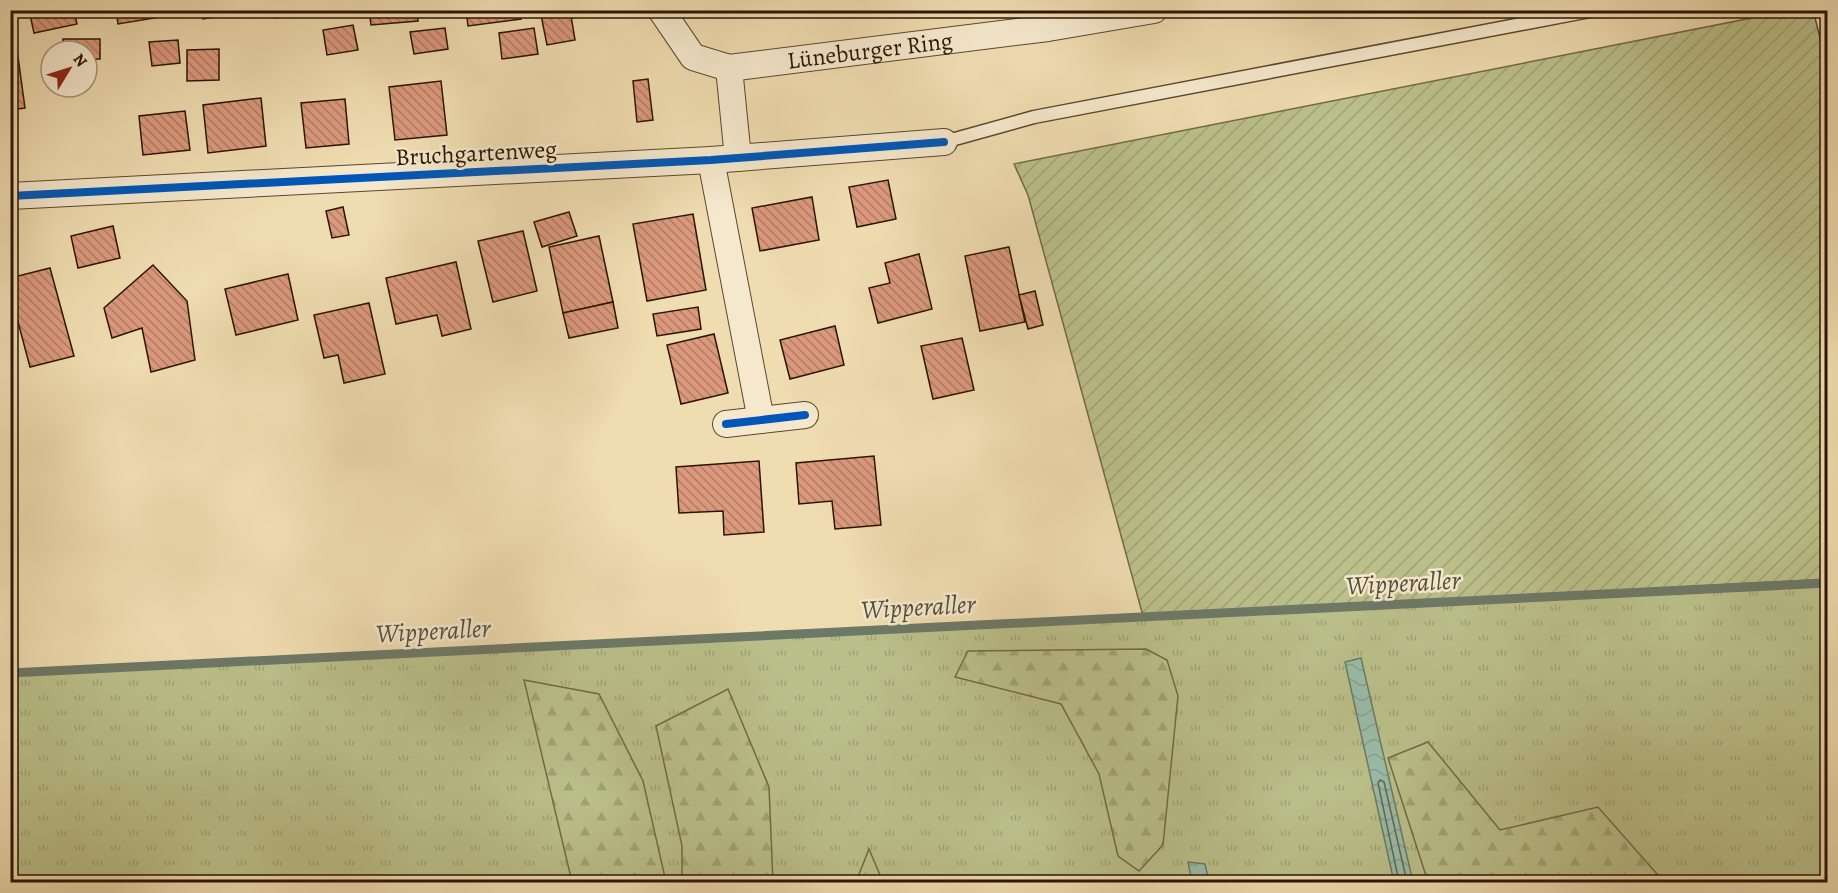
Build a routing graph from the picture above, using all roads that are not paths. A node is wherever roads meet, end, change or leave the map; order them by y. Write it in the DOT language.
graph roads {
  1 [pos="661,10"];
  2 [pos="1154,10"];
  3 [pos="1594,10"];
  4 [pos="1820,10"];
  5 [pos="1827,42"];
  6 [pos="729,68"];
  7 [pos="944,142"];
  8 [pos="738,158"];
  9 [pos="711,160"];
  10 [pos="10,196"];
  11 [pos="805,415"];
  12 [pos="761,420"];
  13 [pos="726,424"];
  1 -- 6 [label="street, Lüneburger Ring"];
  2 -- 6 [label="street, Lüneburger Ring"];
  3 -- 7 [label="lane"];
  4 -- 5 [label="lane"];
  6 -- 8 [label="street"];
  7 -- 8 [label="street, Bruchgartenweg"];
  8 -- 9 [label="street, Bruchgartenweg"];
  9 -- 10 [label="street, Bruchgartenweg"];
  9 -- 12 [label="street"];
  11 -- 12 [label="street"];
  12 -- 13 [label="street"];
}
